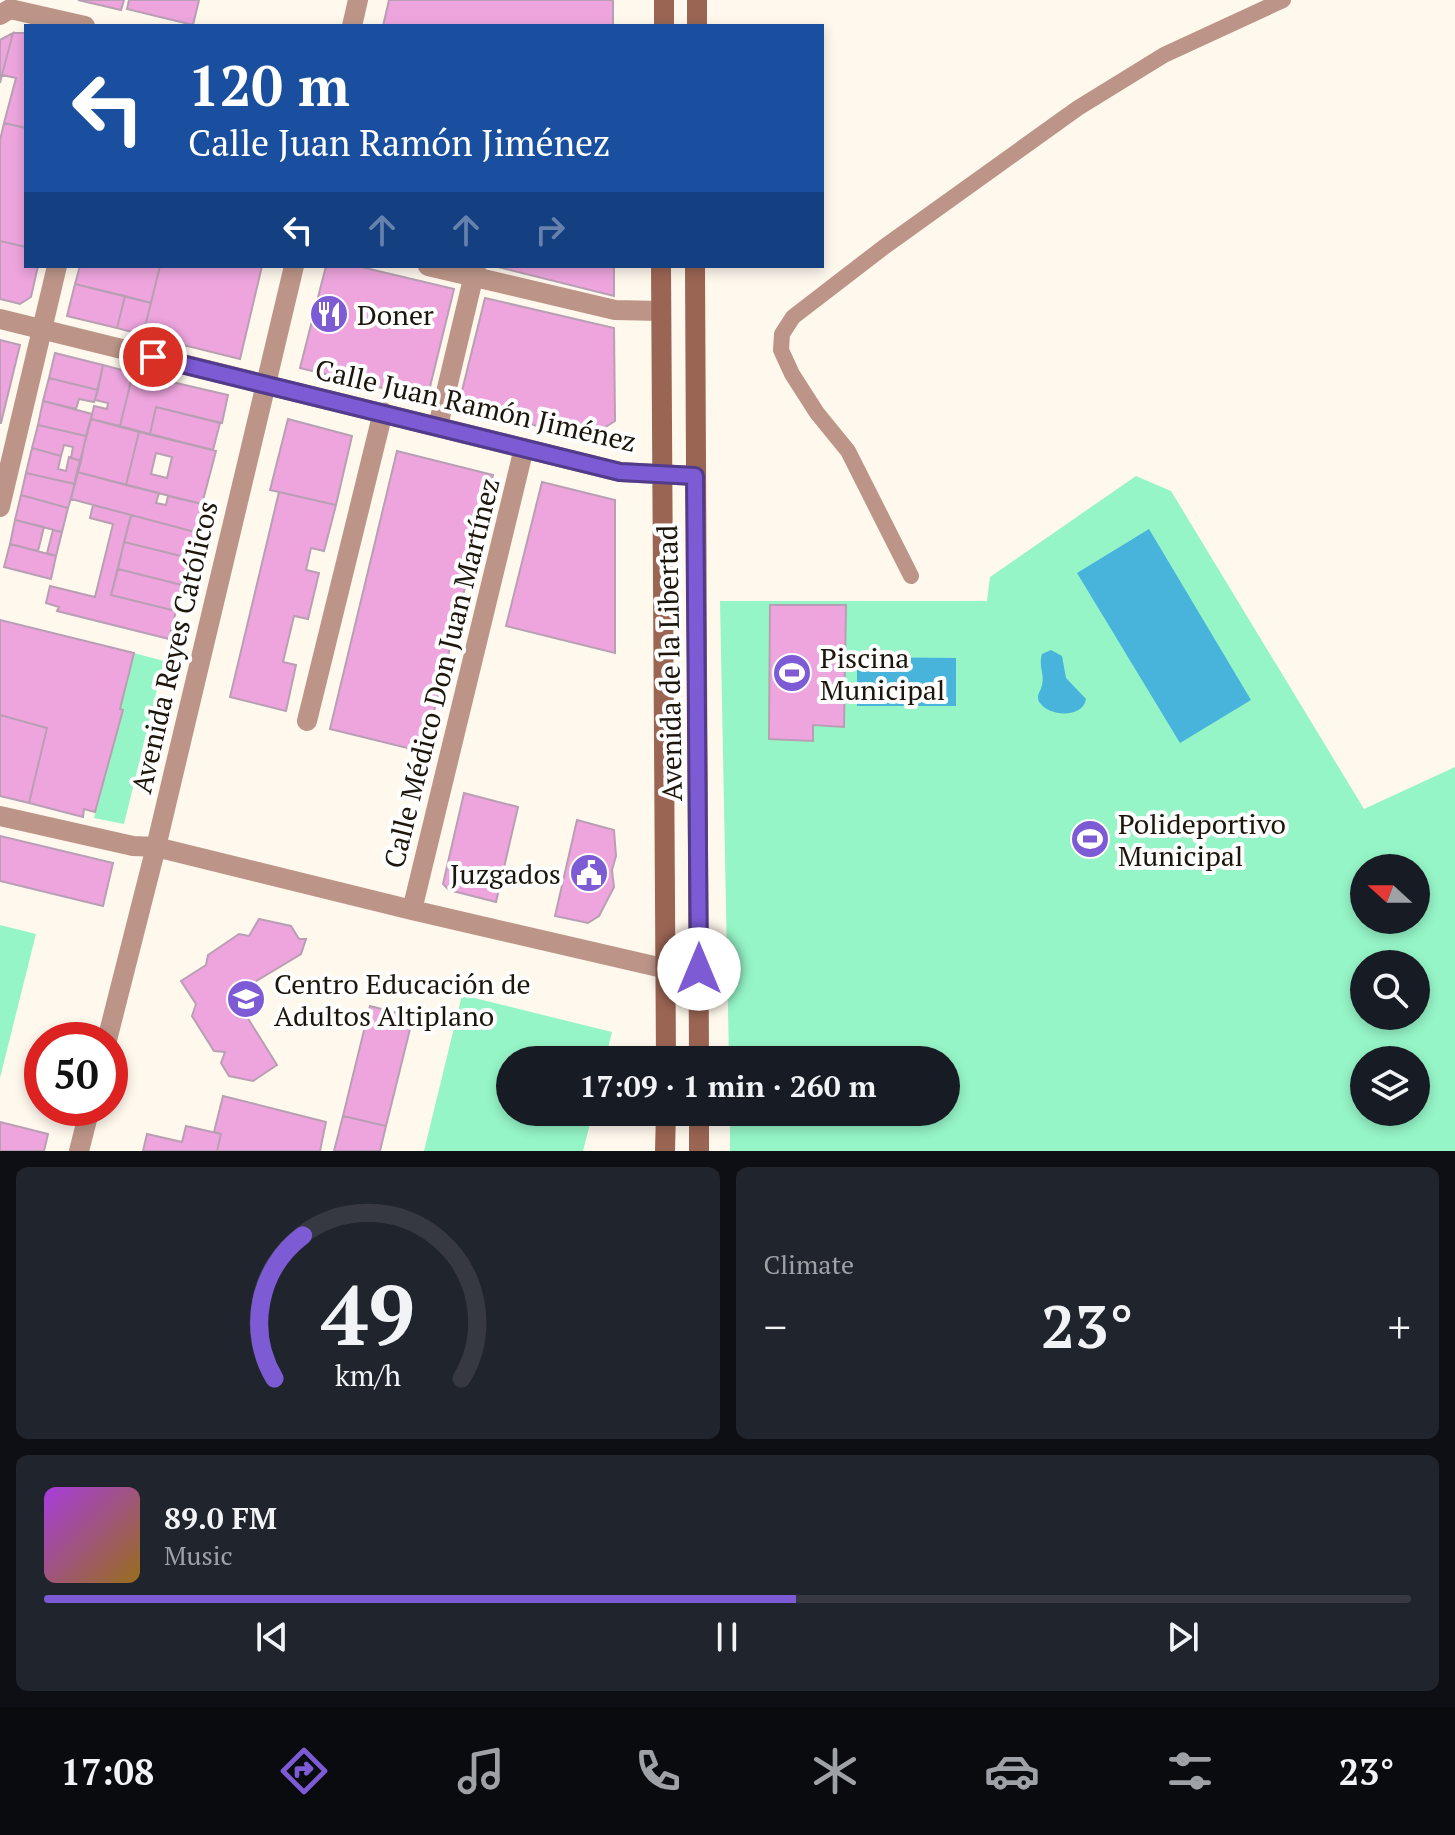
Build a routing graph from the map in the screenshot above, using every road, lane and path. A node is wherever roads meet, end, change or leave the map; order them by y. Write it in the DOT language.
graph roads {
  1 [pos="358,0"];
  2 [pos="664,0"];
  3 [pos="697,0"];
  4 [pos="1283,0"];
  5 [pos="0,15"];
  6 [pos="76,24"];
  7 [pos="352,24"];
  8 [pos="664,24"];
  9 [pos="697,24"];
  10 [pos="56,268"];
  11 [pos="293,268"];
  12 [pos="446,268"];
  13 [pos="661,268"];
  14 [pos="695,268"];
  15 [pos="474,271"];
  16 [pos="661,311"];
  17 [pos="0,319"];
  18 [pos="41,329"];
  19 [pos="264,384"];
  20 [pos="383,412"];
  21 [pos="438,426"];
  22 [pos="524,448"];
  23 [pos="661,473"];
  24 [pos="695,476"];
  25 [pos="0,507"];
  26 [pos="911,576"];
  27 [pos="307,721"];
  28 [pos="0,816"];
  29 [pos="156,847"];
  30 [pos="412,910"];
  31 [pos="667,969"];
  32 [pos="699,969"];
  33 [pos="112,1022"];
  34 [pos="666,1046"];
  35 [pos="699,1046"];
  36 [pos="85,1126"];
  37 [pos="666,1126"];
  38 [pos="699,1126"];
  39 [pos="79,1151"];
  40 [pos="665,1151"];
  41 [pos="699,1151"];
  1 -- 7 [label="street"];
  2 -- 8 [label="main road"];
  3 -- 9 [label="main road"];
  4 -- 26 [label="lane"];
  5 -- 6 [label="street"];
  10 -- 18 [label="street"];
  11 -- 19 [label="street, Avenida Reyes Católicos"];
  12 -- 15 [label="street"];
  13 -- 16 [label="main road"];
  14 -- 24 [label="main road, Avenida de la Libertad"];
  15 -- 16 [label="street"];
  15 -- 21 [label="street"];
  16 -- 23 [label="main road"];
  17 -- 18 [label="street, Calle Juan Ramón Jiménez"];
  18 -- 19 [label="street, Calle Juan Ramón Jiménez"];
  18 -- 25 [label="street"];
  19 -- 20 [label="street, Calle Juan Ramón Jiménez"];
  19 -- 29 [label="street, Avenida Reyes Católicos"];
  20 -- 21 [label="street, Calle Juan Ramón Jiménez"];
  20 -- 27 [label="street"];
  21 -- 22 [label="street, Calle Juan Ramón Jiménez"];
  22 -- 23 [label="street, Calle Juan Ramón Jiménez"];
  22 -- 30 [label="street, Calle Médico Don Juan Martínez"];
  23 -- 24 [label="street, Calle Juan Ramón Jiménez"];
  23 -- 31 [label="main road"];
  24 -- 32 [label="main road, Avenida de la Libertad"];
  28 -- 29 [label="street"];
  29 -- 30 [label="street"];
  29 -- 33 [label="street, Avenida Reyes Católicos"];
  30 -- 31 [label="street"];
  31 -- 32 [label="street"];
  31 -- 34 [label="main road"];
  32 -- 35 [label="main road, Avenida de la Libertad"];
  36 -- 39 [label="street"];
  37 -- 40 [label="main road"];
  38 -- 41 [label="main road"];
}
